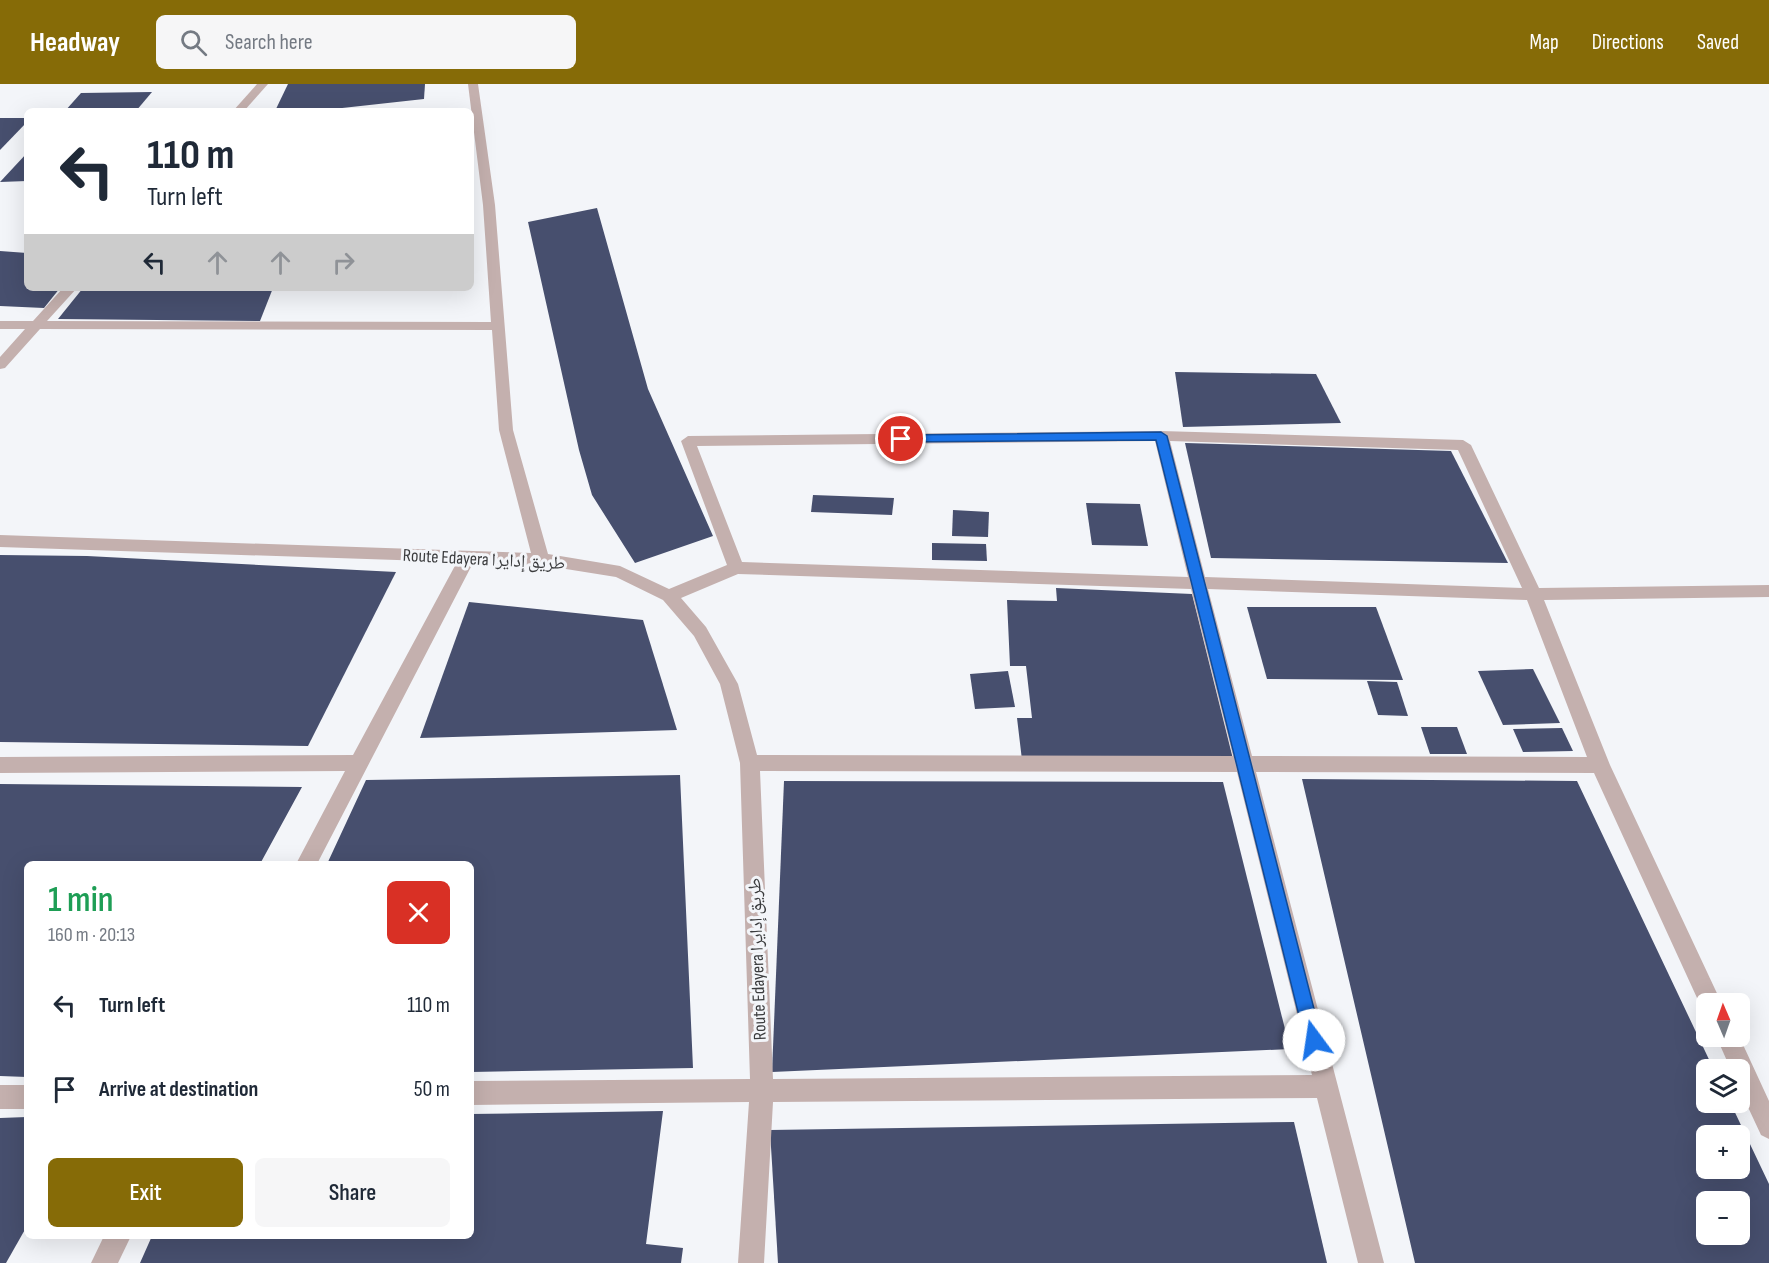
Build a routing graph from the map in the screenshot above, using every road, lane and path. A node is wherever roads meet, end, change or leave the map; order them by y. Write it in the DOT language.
graph roads {
  1 [pos="263,84"];
  2 [pos="472,84"];
  3 [pos="241,108"];
  4 [pos="67,291"];
  5 [pos="0,325"];
  6 [pos="498,326"];
  7 [pos="34,327"];
  8 [pos="0,365"];
  9 [pos="1161,436"];
  10 [pos="0,541"];
  11 [pos="468,556"];
  12 [pos="541,559"];
  13 [pos="736,568"];
  14 [pos="1198,584"];
  15 [pos="1769,591"];
  16 [pos="1533,594"];
  17 [pos="669,596"];
  18 [pos="357,763"];
  19 [pos="750,763"];
  20 [pos="0,765"];
  21 [pos="1244,765"];
  22 [pos="1600,765"];
  23 [pos="308,861"];
  24 [pos="1706,993"];
  25 [pos="1732,1047"];
  26 [pos="1325,1086"];
  27 [pos="762,1091"];
  28 [pos="474,1093"];
  29 [pos="0,1097"];
  30 [pos="24,1097"];
  31 [pos="1769,1127"];
  32 [pos="116,1239"];
  33 [pos="104,1263"];
  34 [pos="752,1263"];
  35 [pos="1371,1263"];
  1 -- 3 [label="street"];
  2 -- 6 [label="street"];
  4 -- 7 [label="street"];
  5 -- 7 [label="street"];
  6 -- 7 [label="street"];
  6 -- 12 [label="street"];
  7 -- 8 [label="street"];
  9 -- 13 [label="street"];
  9 -- 14 [label="street"];
  9 -- 16 [label="street"];
  10 -- 11 [label="street, Route Edayera طريق إدايرا"];
  11 -- 12 [label="street, Route Edayera طريق إدايرا"];
  11 -- 18 [label="street"];
  12 -- 17 [label="street, Route Edayera طريق إدايرا"];
  13 -- 14 [label="street"];
  13 -- 17 [label="street"];
  14 -- 16 [label="street"];
  14 -- 21 [label="street"];
  15 -- 16 [label="street"];
  16 -- 22 [label="street"];
  17 -- 19 [label="street, Route Edayera طريق إدايرا"];
  18 -- 20 [label="street"];
  18 -- 23 [label="street"];
  19 -- 21 [label="street"];
  19 -- 27 [label="street, Route Edayera طريق إدايرا"];
  21 -- 22 [label="street"];
  21 -- 26 [label="street"];
  22 -- 24 [label="street"];
  25 -- 31 [label="street"];
  26 -- 27 [label="street"];
  26 -- 35 [label="street"];
  27 -- 28 [label="street"];
  27 -- 34 [label="street, Route Edayera طريق إدايرا"];
  29 -- 30 [label="street"];
  32 -- 33 [label="street"];
}
